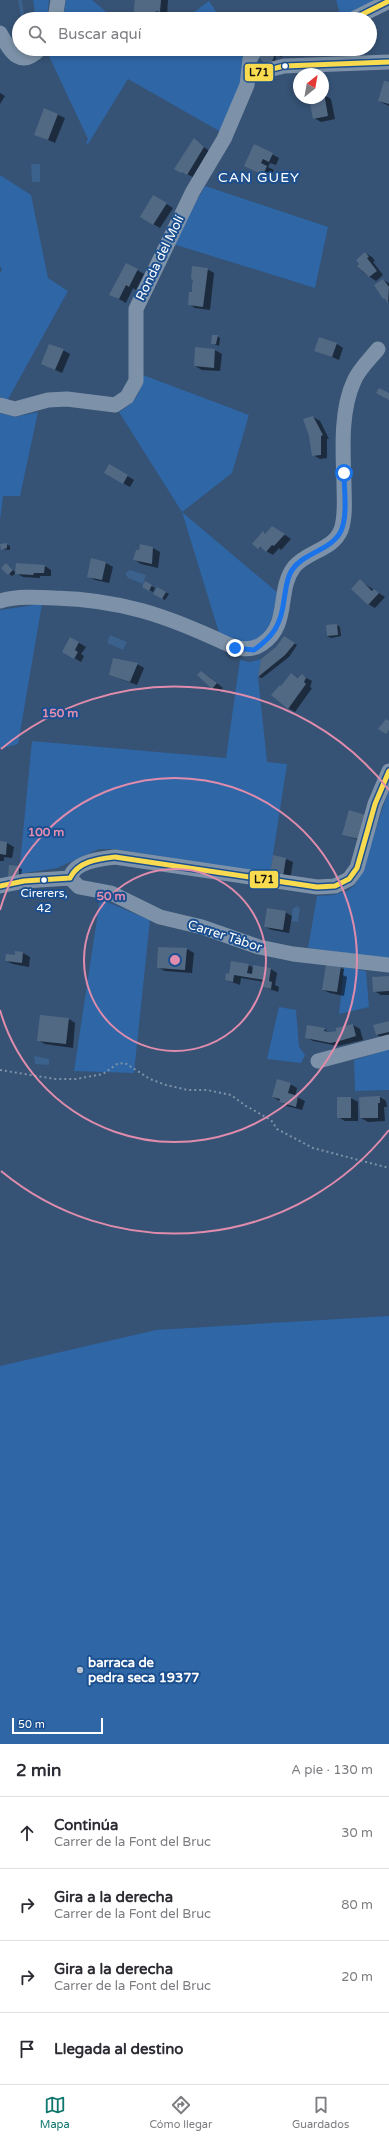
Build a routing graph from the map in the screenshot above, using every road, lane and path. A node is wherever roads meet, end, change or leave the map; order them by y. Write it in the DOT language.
graph roads {
  1 [pos="58,0"];
  2 [pos="389,1"];
  3 [pos="56,12"];
  4 [pos="367,12"];
  5 [pos="0,33"];
  6 [pos="12,53"];
  7 [pos="16,56"];
  8 [pos="30,56"];
  9 [pos="252,56"];
  10 [pos="389,62"];
  11 [pos="249,75"];
  12 [pos="378,349"];
  13 [pos="0,405"];
  14 [pos="0,601"];
  15 [pos="389,771"];
  16 [pos="70,878"];
  17 [pos="0,886"];
  18 [pos="389,965"];
  19 [pos="389,1042"];
  20 [pos="318,1062"];
  21 [pos="0,1070"];
  22 [pos="389,1168"];
  1 -- 3 [label="street"];
  2 -- 4 [label="street"];
  5 -- 6 [label="street"];
  7 -- 8 [label="street"];
  9 -- 11 [label="street, Ronda del Molí"];
  10 -- 11 [label="street"];
  11 -- 13 [label="street, Ronda del Molí"];
  12 -- 14 [label="street"];
  15 -- 16 [label="street"];
  16 -- 17 [label="street"];
  16 -- 18 [label="street, Carrer Tàbor"];
  19 -- 20 [label="street"];
  21 -- 22 [label="path"];
}
